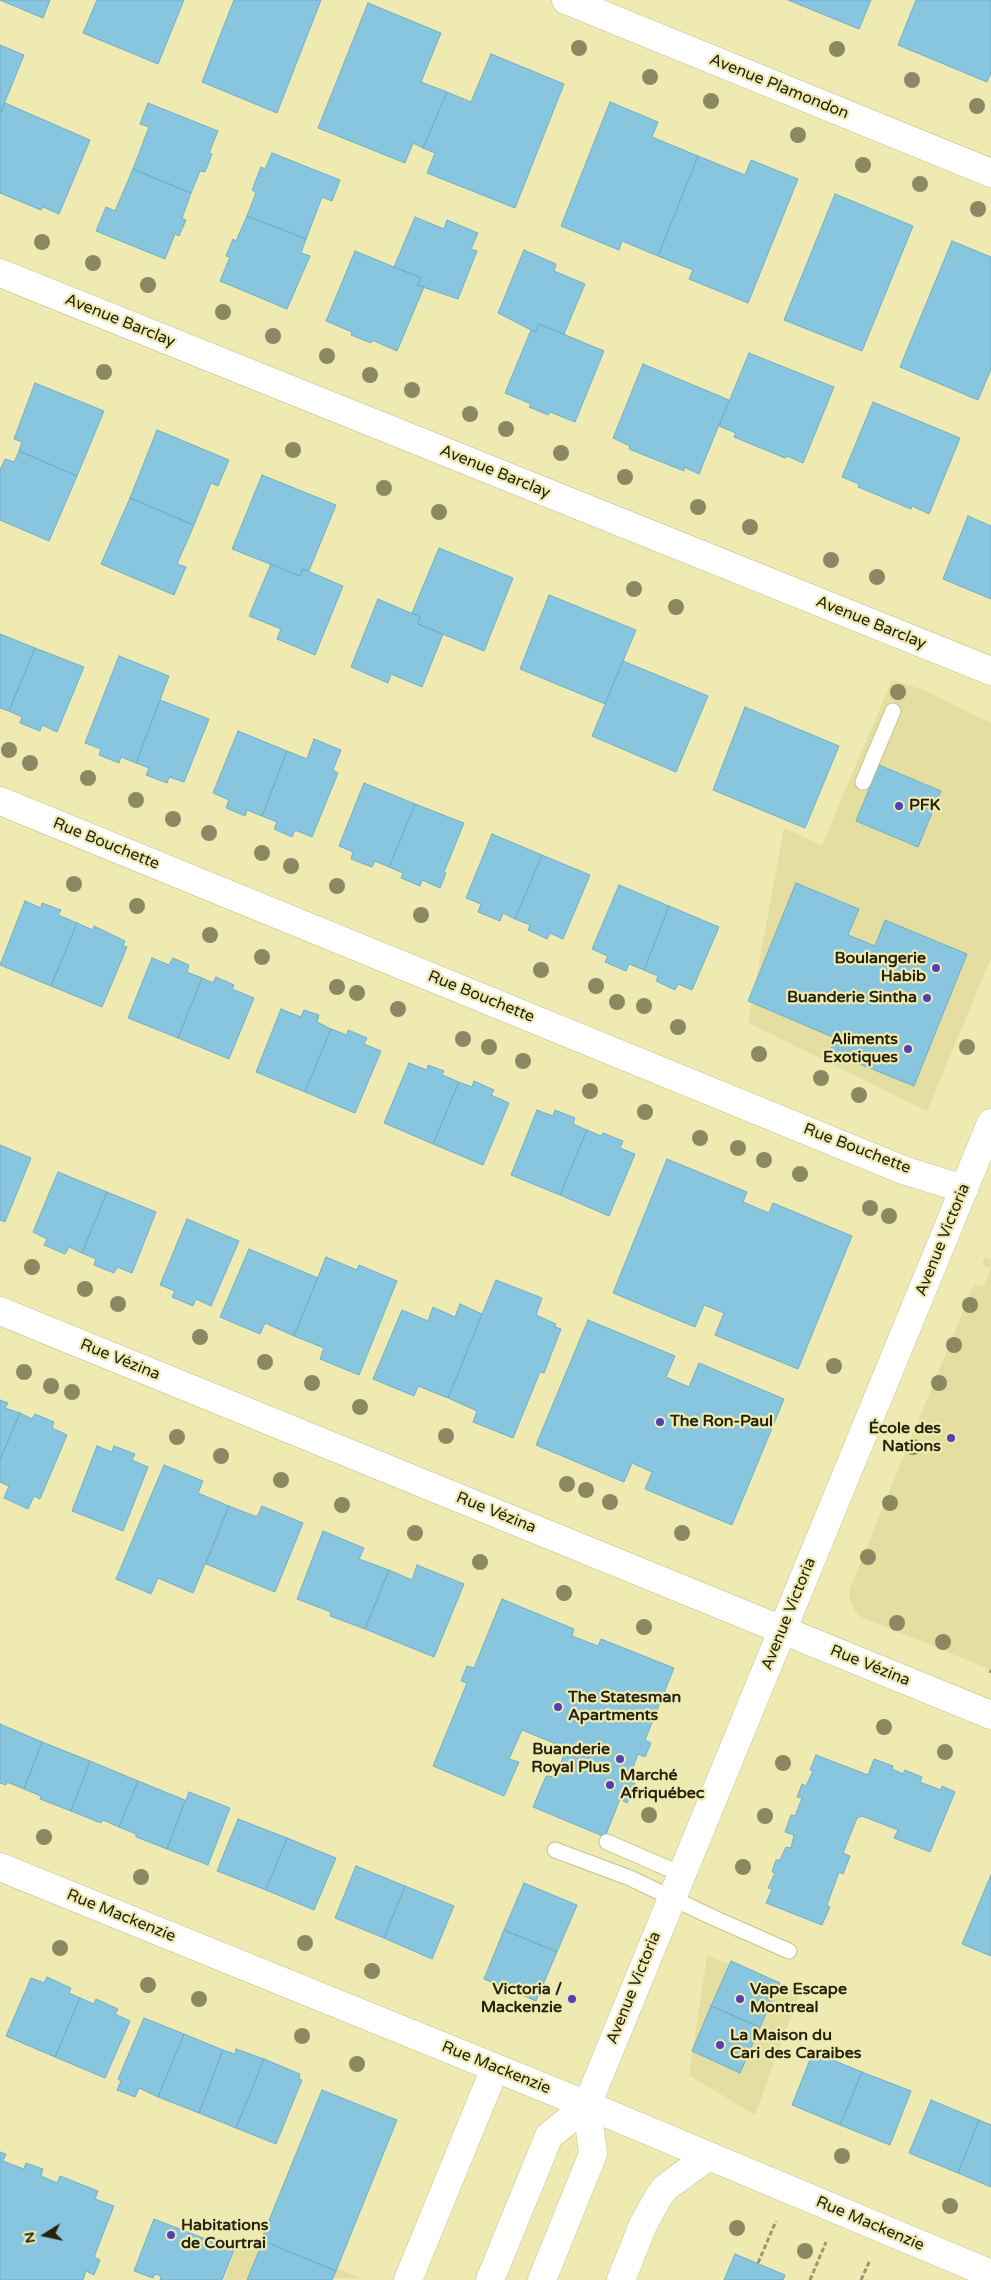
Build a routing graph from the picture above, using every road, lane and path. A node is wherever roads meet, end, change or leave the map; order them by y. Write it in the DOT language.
graph roads {
  1 [pos="566,0"];
  2 [pos="991,173"];
  3 [pos="0,273"];
  4 [pos="991,671"];
  5 [pos="893,711"];
  6 [pos="863,782"];
  7 [pos="0,801"];
  8 [pos="991,1124"];
  9 [pos="964,1189"];
  10 [pos="0,1310"];
  11 [pos="782,1630"];
  12 [pos="991,1715"];
  13 [pos="608,1842"];
  14 [pos="555,1850"];
  15 [pos="0,1867"];
  16 [pos="676,1886"];
  17 [pos="789,1952"];
  18 [pos="496,2068"];
  19 [pos="587,2105"];
  20 [pos="709,2156"];
  21 [pos="776,2221"];
  22 [pos="826,2242"];
  23 [pos="870,2260"];
  24 [pos="758,2263"];
  25 [pos="991,2274"];
  26 [pos="408,2280"];
  27 [pos="490,2280"];
  28 [pos="542,2280"];
  29 [pos="621,2280"];
  30 [pos="810,2280"];
  31 [pos="861,2280"];
  1 -- 2 [label="street, Avenue Plamondon"];
  3 -- 4 [label="street, Avenue Barclay"];
  5 -- 6 [label="lane"];
  7 -- 9 [label="street, Rue Bouchette"];
  8 -- 9 [label="street, Avenue Victoria"];
  9 -- 11 [label="street, Avenue Victoria"];
  10 -- 11 [label="street, Rue Vézina"];
  11 -- 12 [label="street, Rue Vézina"];
  11 -- 16 [label="street, Avenue Victoria"];
  13 -- 16 [label="lane"];
  14 -- 16 [label="lane"];
  15 -- 18 [label="street, Rue Mackenzie"];
  16 -- 17 [label="lane"];
  16 -- 19 [label="street, Avenue Victoria"];
  18 -- 19 [label="street, Rue Mackenzie"];
  18 -- 26 [label="street"];
  19 -- 20 [label="street, Rue Mackenzie"];
  19 -- 27 [label="street, Avenue Victoria"];
  19 -- 28 [label="street, Avenue Victoria"];
  20 -- 25 [label="street, Rue Mackenzie"];
  20 -- 29 [label="street"];
  21 -- 24 [label="path"];
  22 -- 30 [label="path"];
  23 -- 31 [label="path"];
}
